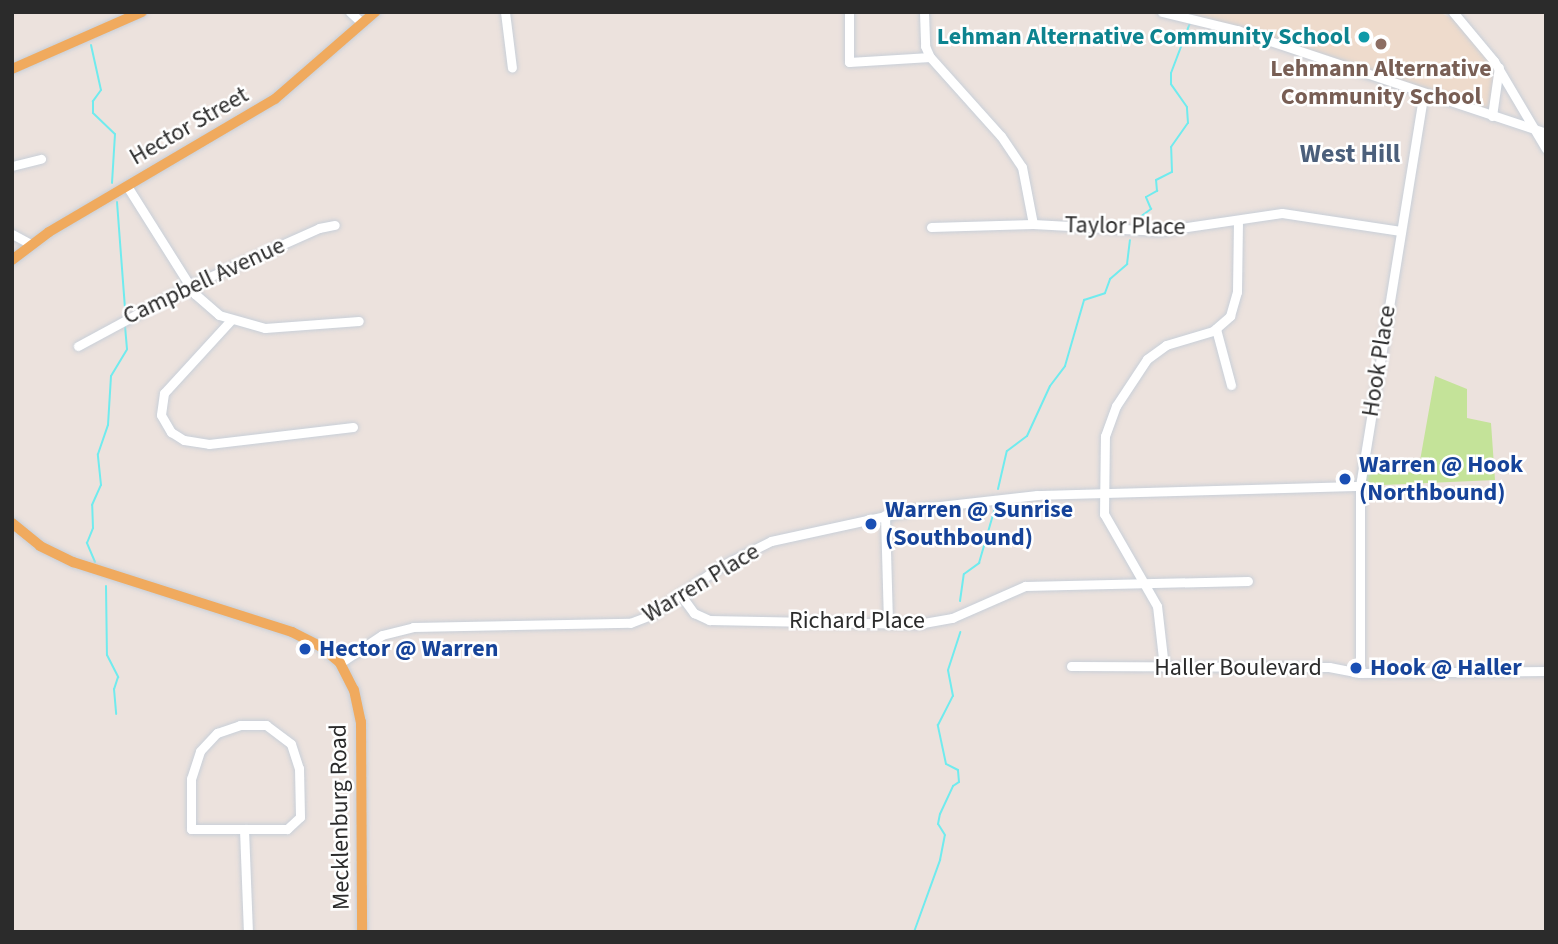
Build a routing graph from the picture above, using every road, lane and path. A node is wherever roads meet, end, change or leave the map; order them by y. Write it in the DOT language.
graph roads {
  1 [pos="142,12"];
  2 [pos="350,12"];
  3 [pos="375,12"];
  4 [pos="505,12"];
  5 [pos="849,12"];
  6 [pos="925,12"];
  7 [pos="1162,12"];
  8 [pos="1453,12"];
  9 [pos="361,22"];
  10 [pos="930,57"];
  11 [pos="1499,67"];
  12 [pos="512,68"];
  13 [pos="12,69"];
  14 [pos="1424,93"];
  15 [pos="1492,116"];
  16 [pos="1534,129"];
  17 [pos="1546,133"];
  18 [pos="1546,149"];
  19 [pos="41,159"];
  20 [pos="12,166"];
  21 [pos="127,186"];
  22 [pos="1238,220"];
  23 [pos="1033,224"];
  24 [pos="335,225"];
  25 [pos="932,227"];
  26 [pos="1401,231"];
  27 [pos="12,234"];
  28 [pos="31,244"];
  29 [pos="12,260"];
  30 [pos="190,286"];
  31 [pos="231,320"];
  32 [pos="359,321"];
  33 [pos="1216,329"];
  34 [pos="78,346"];
  35 [pos="1231,385"];
  36 [pos="353,427"];
  37 [pos="1360,486"];
  38 [pos="1102,492"];
  39 [pos="885,515"];
  40 [pos="12,523"];
  41 [pos="1248,581"];
  42 [pos="1143,583"];
  43 [pos="680,594"];
  44 [pos="888,623"];
  45 [pos="340,663"];
  46 [pos="1070,666"];
  47 [pos="1164,667"];
  48 [pos="1546,671"];
  49 [pos="1360,673"];
  50 [pos="244,829"];
  51 [pos="248,932"];
  52 [pos="362,932"];
  1 -- 13 [label="main road"];
  2 -- 9 [label="street"];
  3 -- 9 [label="main road, Hector Street"];
  4 -- 12 [label="street"];
  5 -- 10 [label="street"];
  6 -- 10 [label="street"];
  7 -- 14 [label="street"];
  8 -- 11 [label="street"];
  9 -- 21 [label="main road, Hector Street"];
  10 -- 23 [label="street"];
  11 -- 15 [label="street"];
  11 -- 16 [label="street"];
  14 -- 15 [label="street"];
  14 -- 26 [label="street, Hook Place"];
  15 -- 16 [label="street"];
  16 -- 17 [label="street"];
  16 -- 18 [label="street"];
  19 -- 20 [label="street"];
  21 -- 28 [label="main road, Hector Street"];
  21 -- 30 [label="street"];
  22 -- 23 [label="street, Taylor Place"];
  22 -- 26 [label="street, Taylor Place"];
  22 -- 33 [label="street"];
  23 -- 25 [label="street, Taylor Place"];
  24 -- 30 [label="street, Campbell Avenue"];
  26 -- 37 [label="street, Hook Place"];
  27 -- 28 [label="street"];
  28 -- 29 [label="main road, Hector Street"];
  30 -- 31 [label="street"];
  30 -- 34 [label="street, Campbell Avenue"];
  31 -- 32 [label="street"];
  31 -- 36 [label="street"];
  33 -- 35 [label="street"];
  33 -- 38 [label="street"];
  37 -- 38 [label="street, Warren Place"];
  37 -- 49 [label="street, Hook Place"];
  38 -- 39 [label="street, Warren Place"];
  38 -- 42 [label="street"];
  39 -- 43 [label="street, Warren Place"];
  39 -- 44 [label="street"];
  40 -- 45 [label="main road"];
  41 -- 42 [label="street, Richard Place"];
  42 -- 44 [label="street, Richard Place"];
  42 -- 47 [label="street"];
  43 -- 44 [label="street, Richard Place"];
  43 -- 45 [label="street, Warren Place"];
  45 -- 52 [label="main road, Mecklenburg Road"];
  46 -- 47 [label="street, Haller Boulevard"];
  47 -- 49 [label="street, Haller Boulevard"];
  48 -- 49 [label="street, Haller Boulevard"];
  50 -- 50 [label="street"];
  50 -- 51 [label="street"];
}
